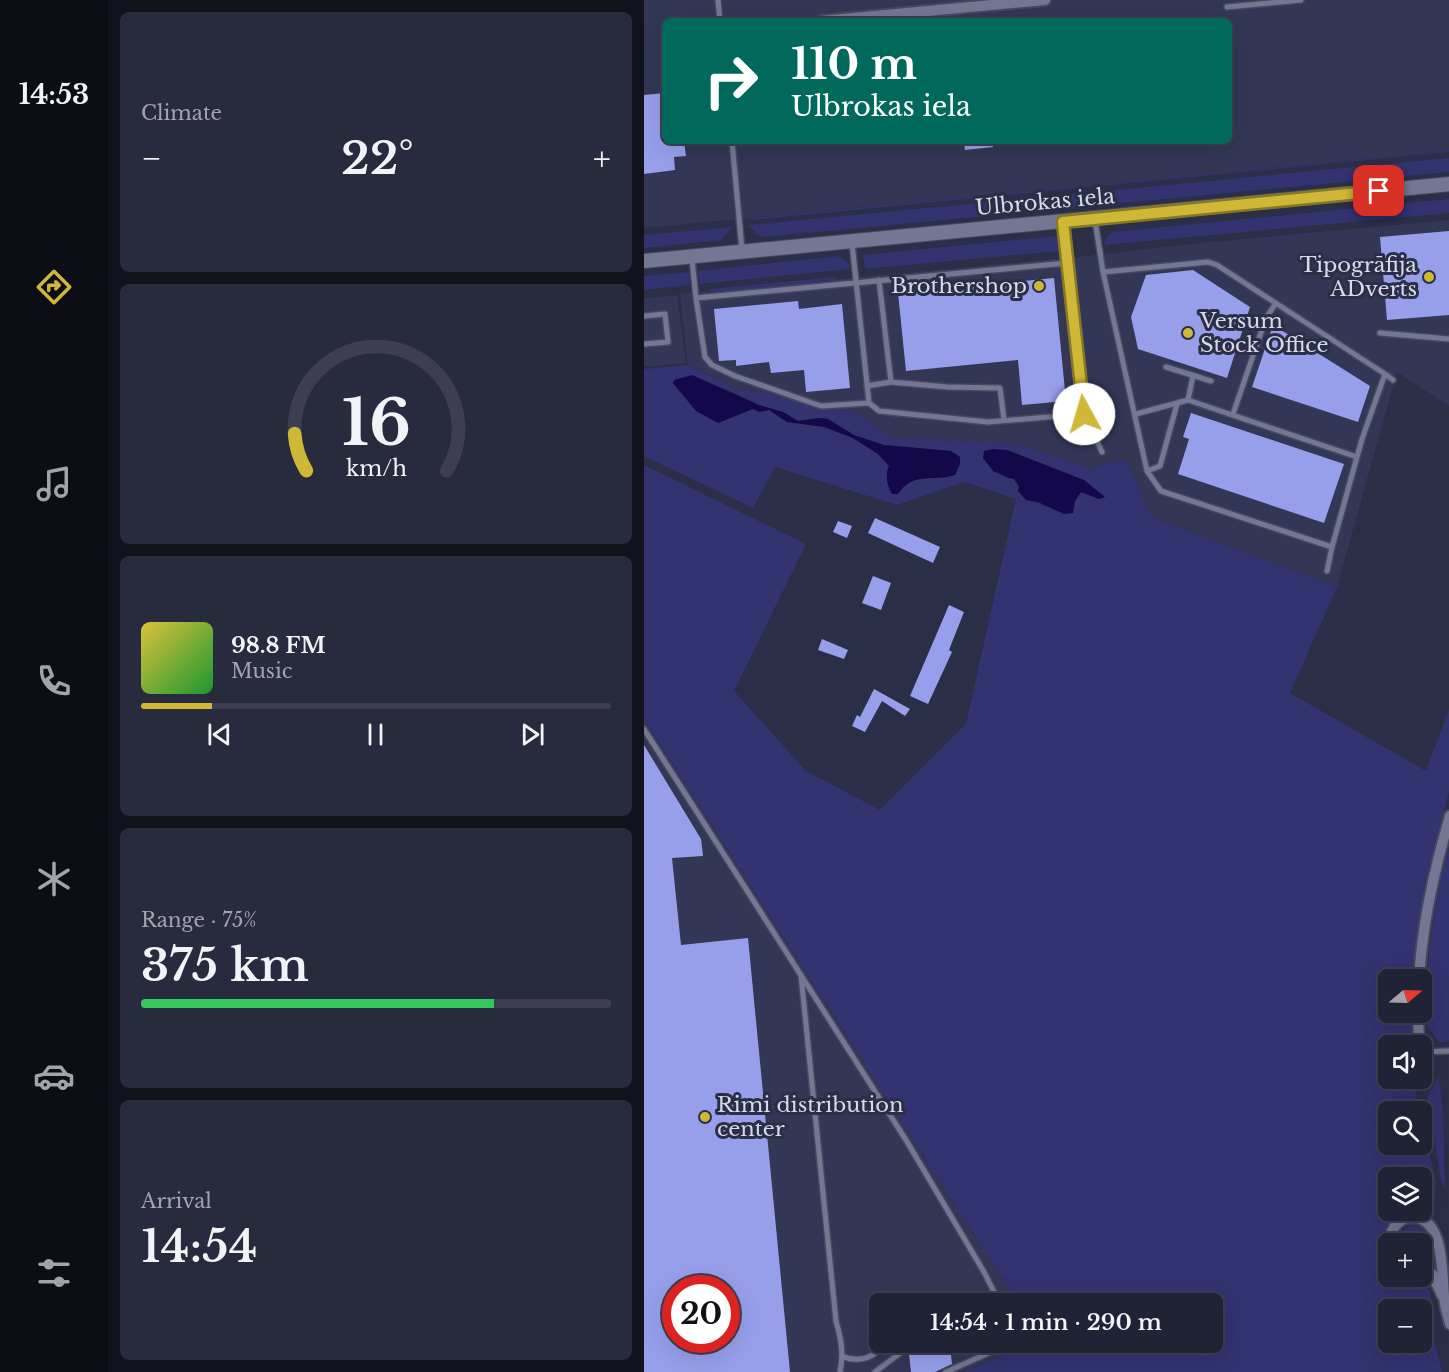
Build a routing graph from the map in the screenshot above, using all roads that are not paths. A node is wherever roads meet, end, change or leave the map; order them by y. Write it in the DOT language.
graph roads {
  1 [pos="718,0"];
  2 [pos="1045,0"];
  3 [pos="1301,0"];
  4 [pos="1019,1"];
  5 [pos="1227,7"];
  6 [pos="720,18"];
  7 [pos="851,18"];
  8 [pos="732,144"];
  9 [pos="1450,184"];
  10 [pos="1095,218"];
  11 [pos="1063,222"];
  12 [pos="852,241"];
  13 [pos="742,252"];
  14 [pos="691,257"];
  15 [pos="644,261"];
  16 [pos="1067,263"];
  17 [pos="1103,272"];
  18 [pos="879,280"];
  19 [pos="856,282"];
  20 [pos="696,298"];
  21 [pos="1277,303"];
  22 [pos="644,316"];
  23 [pos="1380,333"];
  24 [pos="1450,339"];
  25 [pos="644,344"];
  26 [pos="1166,367"];
  27 [pos="1385,374"];
  28 [pos="1193,376"];
  29 [pos="1393,380"];
  30 [pos="1211,381"];
  31 [pos="891,382"];
  32 [pos="867,386"];
  33 [pos="1188,400"];
  34 [pos="869,403"];
  35 [pos="1177,404"];
  36 [pos="1084,414"];
  37 [pos="1136,414"];
  38 [pos="1233,414"];
  39 [pos="1004,420"];
  40 [pos="1102,452"];
  41 [pos="1357,457"];
  42 [pos="1147,471"];
  43 [pos="1332,547"];
  44 [pos="1327,571"];
  45 [pos="644,729"];
  46 [pos="1450,816"];
  47 [pos="1420,969"];
  48 [pos="801,973"];
  49 [pos="1450,1051"];
  50 [pos="1432,1052"];
  51 [pos="1392,1233"];
  52 [pos="1432,1274"];
  53 [pos="994,1293"];
  54 [pos="1444,1298"];
  55 [pos="1450,1323"];
  56 [pos="876,1353"];
  57 [pos="900,1353"];
  58 [pos="991,1353"];
  59 [pos="843,1357"];
  60 [pos="840,1372"];
  61 [pos="875,1372"];
  62 [pos="946,1372"];
  1 -- 6 [label="lane"];
  2 -- 4 [label="street"];
  3 -- 5 [label="lane"];
  4 -- 7 [label="street"];
  8 -- 13 [label="lane"];
  9 -- 10 [label="main road, Ulbrokas iela"];
  10 -- 11 [label="main road, Ulbrokas iela"];
  10 -- 17 [label="lane"];
  11 -- 12 [label="main road, Ulbrokas iela"];
  11 -- 16 [label="lane"];
  12 -- 13 [label="main road, Ulbrokas iela"];
  12 -- 19 [label="lane"];
  13 -- 14 [label="main road, Ulbrokas iela"];
  14 -- 15 [label="main road, Ulbrokas iela"];
  14 -- 20 [label="lane"];
  16 -- 18 [label="lane"];
  16 -- 36 [label="lane"];
  17 -- 21 [label="lane"];
  17 -- 37 [label="lane"];
  18 -- 19 [label="lane"];
  18 -- 31 [label="lane"];
  19 -- 20 [label="lane"];
  19 -- 32 [label="lane"];
  20 -- 34 [label="lane"];
  21 -- 27 [label="lane"];
  21 -- 38 [label="lane"];
  22 -- 25 [label="lane"];
  23 -- 24 [label="lane"];
  26 -- 28 [label="lane"];
  27 -- 29 [label="lane"];
  27 -- 41 [label="lane"];
  28 -- 30 [label="lane"];
  28 -- 33 [label="lane"];
  31 -- 32 [label="lane"];
  31 -- 39 [label="lane"];
  32 -- 34 [label="lane"];
  33 -- 35 [label="lane"];
  33 -- 38 [label="lane"];
  34 -- 39 [label="lane"];
  35 -- 37 [label="lane"];
  35 -- 42 [label="lane"];
  36 -- 39 [label="lane"];
  36 -- 40 [label="lane"];
  37 -- 42 [label="lane"];
  38 -- 41 [label="lane"];
  41 -- 43 [label="lane"];
  42 -- 43 [label="lane"];
  43 -- 44 [label="lane"];
  45 -- 48 [label="lane"];
  46 -- 47 [label="street"];
  48 -- 53 [label="lane"];
  48 -- 59 [label="lane"];
  49 -- 50 [label="lane"];
  51 -- 54 [label="street"];
  52 -- 54 [label="street"];
  54 -- 55 [label="street"];
  56 -- 59 [label="lane"];
  57 -- 61 [label="lane"];
  58 -- 62 [label="lane"];
  59 -- 60 [label="lane"];
}
